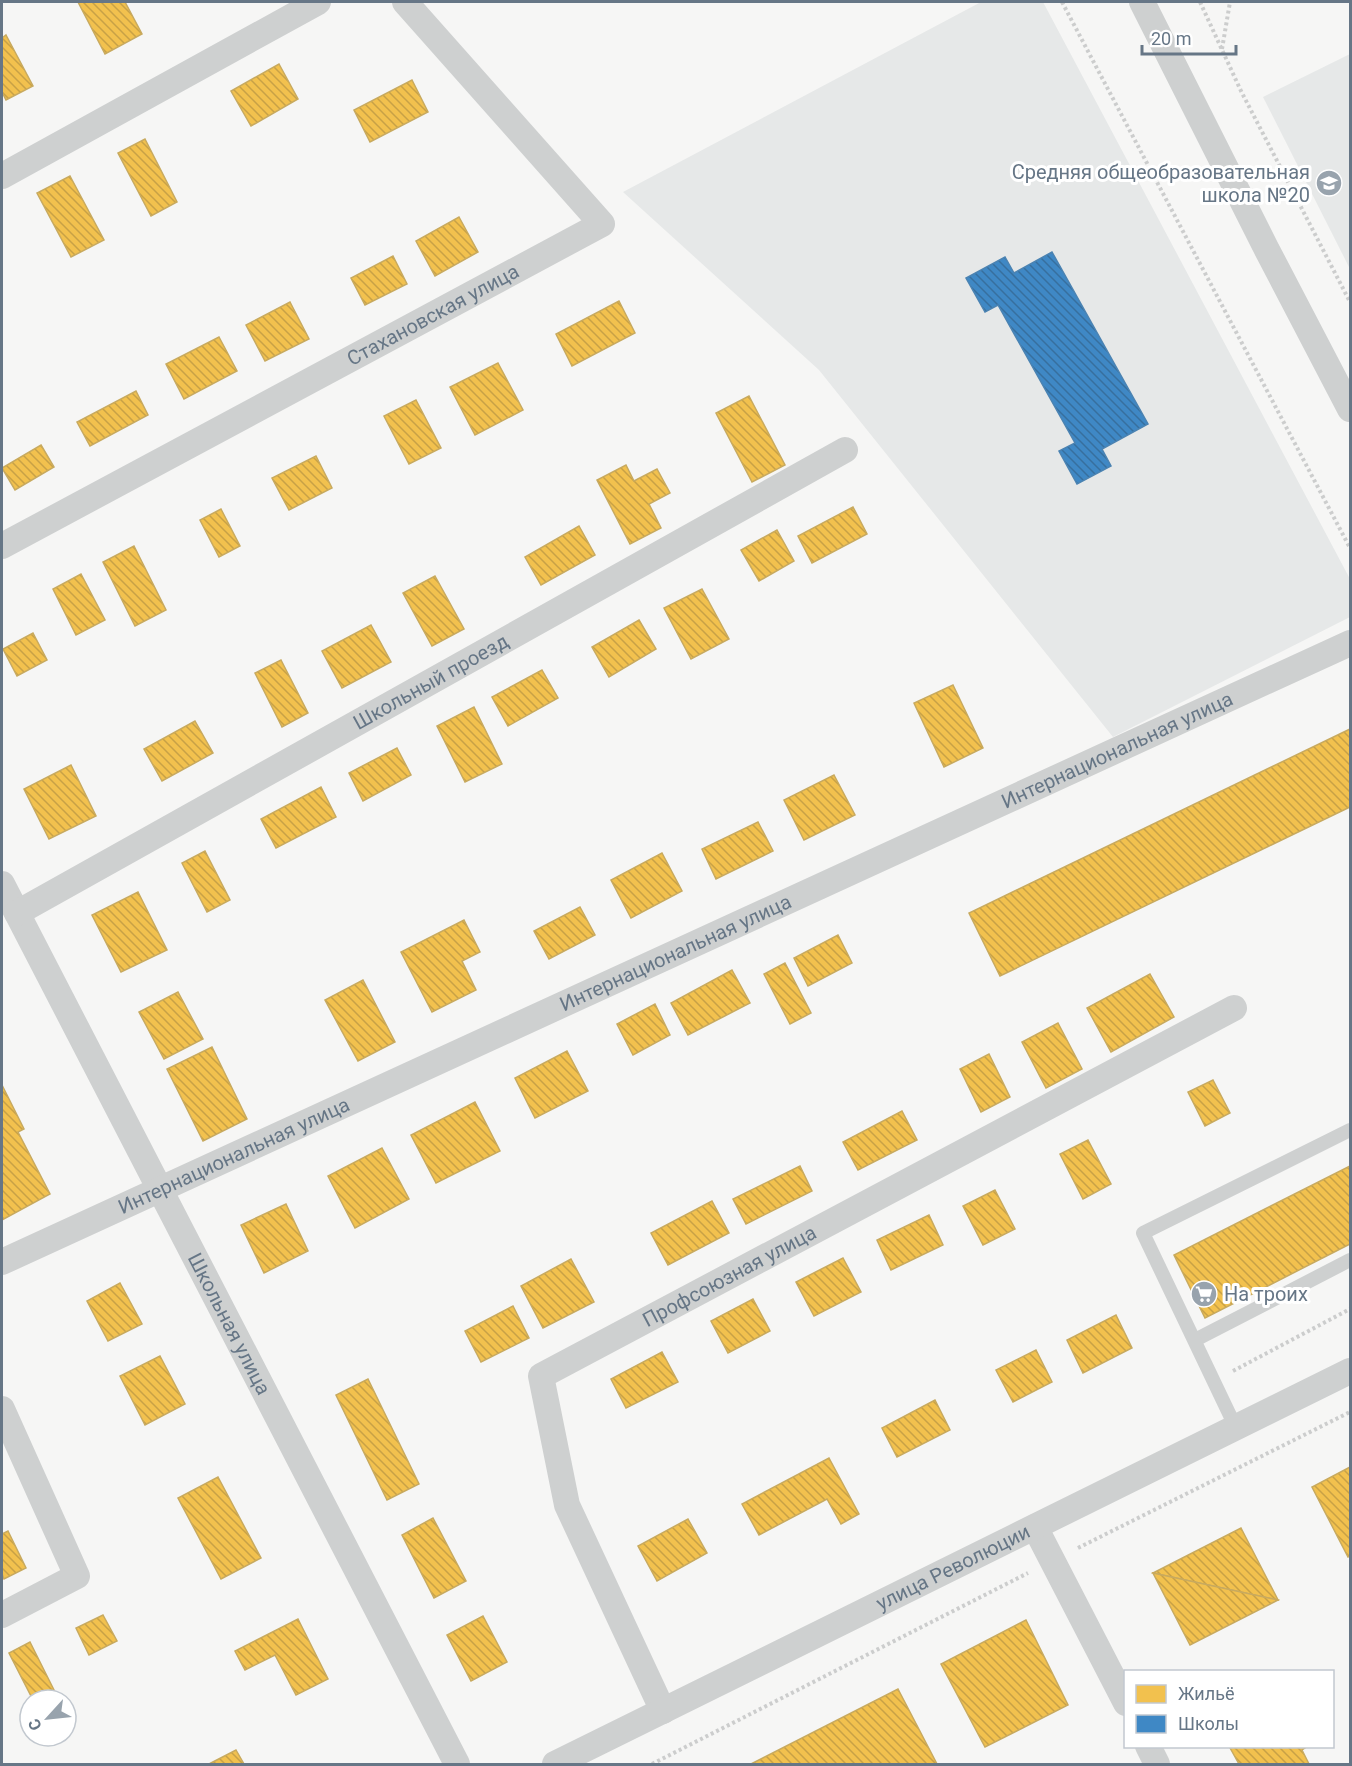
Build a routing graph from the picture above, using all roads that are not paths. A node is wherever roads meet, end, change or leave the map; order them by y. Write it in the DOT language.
graph roads {
  1 [pos="318,2"];
  2 [pos="405,2"];
  3 [pos="1142,2"];
  4 [pos="2,176"];
  5 [pos="1350,409"];
  6 [pos="845,450"];
  7 [pos="2,546"];
  8 [pos="1350,643"];
  9 [pos="2,884"];
  10 [pos="17,913"];
  11 [pos="1234,1008"];
  12 [pos="1350,1130"];
  13 [pos="159,1191"];
  14 [pos="1350,1260"];
  15 [pos="2,1262"];
  16 [pos="1195,1341"];
  17 [pos="1350,1371"];
  18 [pos="2,1409"];
  19 [pos="1236,1428"];
  20 [pos="1035,1527"];
  21 [pos="2,1615"];
  22 [pos="1124,1701"];
  23 [pos="663,1711"];
  24 [pos="1149,1748"];
  25 [pos="457,1764"];
  26 [pos="555,1764"];
  27 [pos="1157,1764"];
  1 -- 4 [label="street"];
  2 -- 7 [label="street, Стахановская улица"];
  3 -- 5 [label="street"];
  6 -- 10 [label="street, Школьный проезд"];
  8 -- 13 [label="street, Интернациональная улица"];
  9 -- 10 [label="street, Школьная улица"];
  10 -- 13 [label="street, Школьная улица"];
  11 -- 23 [label="street, Профсоюзная улица"];
  12 -- 16 [label="lane"];
  13 -- 15 [label="street, Интернациональная улица"];
  13 -- 25 [label="street, Школьная улица"];
  14 -- 16 [label="lane"];
  16 -- 19 [label="lane"];
  17 -- 19 [label="street, улица Революции"];
  18 -- 21 [label="street"];
  19 -- 20 [label="street, улица Революции"];
  20 -- 22 [label="street"];
  20 -- 23 [label="street, улица Революции"];
  23 -- 26 [label="street, улица Революции"];
  24 -- 27 [label="street"];
}
